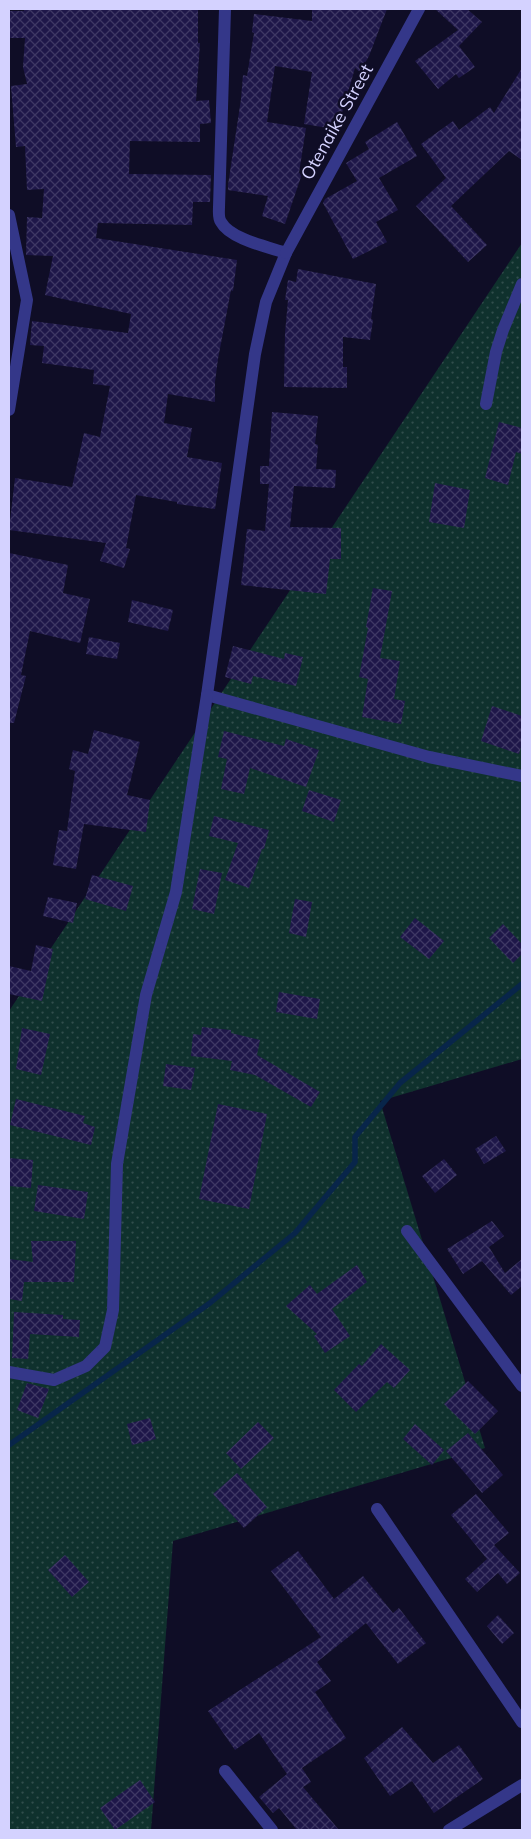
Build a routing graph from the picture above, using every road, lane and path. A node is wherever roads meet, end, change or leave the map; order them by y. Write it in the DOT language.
graph roads {
  1 [pos="226,9"];
  2 [pos="418,9"];
  3 [pos="9,215"];
  4 [pos="286,253"];
  5 [pos="522,284"];
  6 [pos="486,404"];
  7 [pos="9,410"];
  8 [pos="207,695"];
  9 [pos="522,776"];
  10 [pos="407,1232"];
  11 [pos="9,1372"];
  12 [pos="522,1386"];
  13 [pos="377,1509"];
  14 [pos="522,1722"];
  15 [pos="225,1771"];
  16 [pos="522,1785"];
  17 [pos="272,1830"];
  18 [pos="449,1830"];
  1 -- 4 [label="street"];
  2 -- 4 [label="street, Otenaike Street"];
  3 -- 7 [label="street"];
  4 -- 8 [label="street, Otenaike Street"];
  5 -- 6 [label="street"];
  8 -- 9 [label="street"];
  8 -- 11 [label="street, Otenaike Street"];
  10 -- 12 [label="street"];
  13 -- 14 [label="street"];
  15 -- 17 [label="street"];
  16 -- 18 [label="street"];
}
